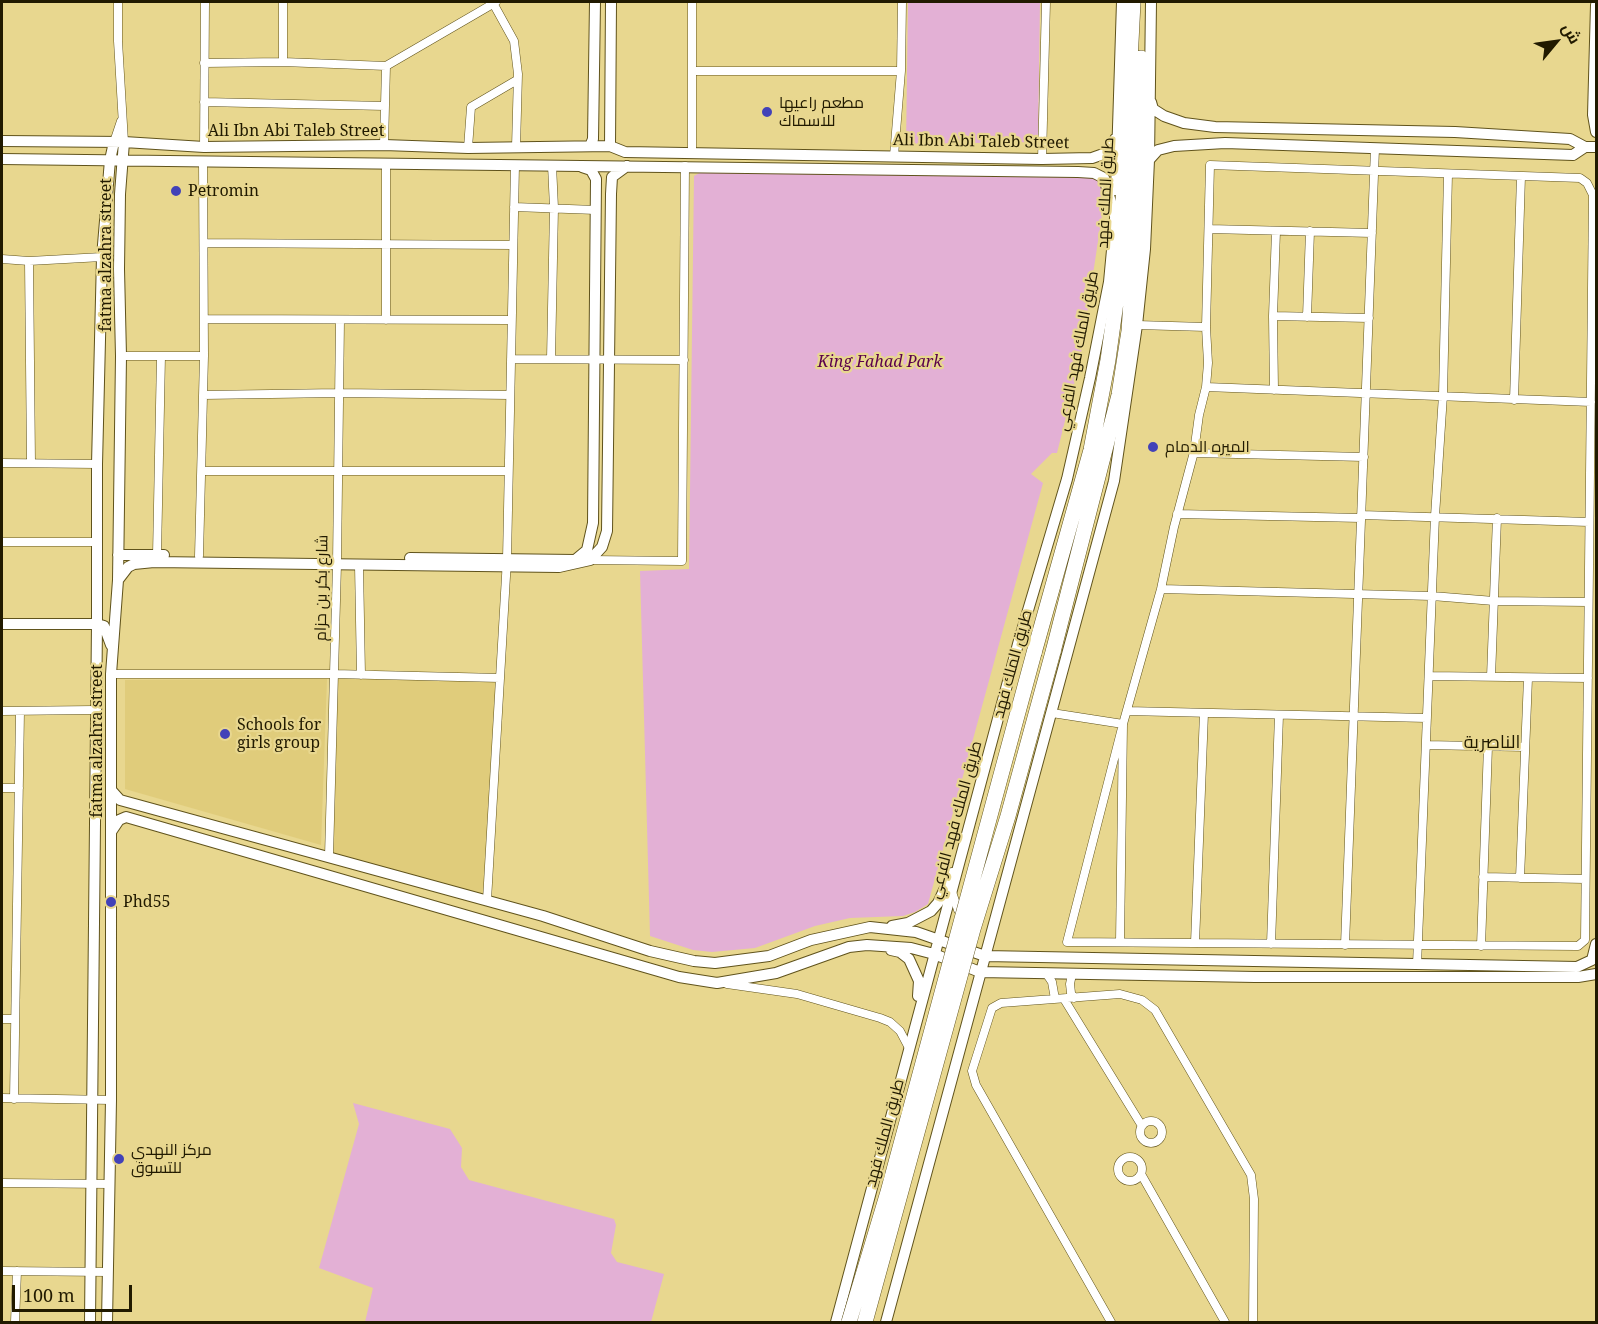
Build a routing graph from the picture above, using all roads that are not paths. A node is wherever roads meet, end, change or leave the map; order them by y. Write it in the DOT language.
graph roads {
  1 [pos="118,2"];
  2 [pos="205,2"];
  3 [pos="283,2"];
  4 [pos="495,2"];
  5 [pos="595,2"];
  6 [pos="611,2"];
  7 [pos="692,2"];
  8 [pos="902,2"];
  9 [pos="1046,2"];
  10 [pos="1122,2"];
  11 [pos="1133,2"];
  12 [pos="1142,2"];
  13 [pos="1151,2"];
  14 [pos="1596,5"];
  15 [pos="283,62"];
  16 [pos="204,63"];
  17 [pos="386,66"];
  18 [pos="692,71"];
  19 [pos="901,71"];
  20 [pos="518,80"];
  21 [pos="1149,92"];
  22 [pos="204,102"];
  23 [pos="385,106"];
  24 [pos="1118,128"];
  25 [pos="1596,132"];
  26 [pos="2,141"];
  27 [pos="119,142"];
  28 [pos="384,145"];
  29 [pos="590,146"];
  30 [pos="610,146"];
  31 [pos="204,147"];
  32 [pos="516,147"];
  33 [pos="1591,147"];
  34 [pos="468,148"];
  35 [pos="1375,148"];
  36 [pos="692,152"];
  37 [pos="894,156"];
  38 [pos="1084,158"];
  39 [pos="2,159"];
  40 [pos="123,159"];
  41 [pos="1042,159"];
  42 [pos="110,160"];
  43 [pos="1149,160"];
  44 [pos="204,161"];
  45 [pos="386,164"];
  46 [pos="515,165"];
  47 [pos="552,165"];
  48 [pos="629,165"];
  49 [pos="579,166"];
  50 [pos="685,166"];
  51 [pos="1375,171"];
  52 [pos="1084,172"];
  53 [pos="1448,174"];
  54 [pos="1521,176"];
  55 [pos="514,207"];
  56 [pos="554,208"];
  57 [pos="596,210"];
  58 [pos="1115,216"];
  59 [pos="1209,229"];
  60 [pos="1276,231"];
  61 [pos="1310,231"];
  62 [pos="1372,233"];
  63 [pos="1135,238"];
  64 [pos="204,243"];
  65 [pos="386,244"];
  66 [pos="513,245"];
  67 [pos="102,257"];
  68 [pos="2,259"];
  69 [pos="29,261"];
  70 [pos="119,269"];
  71 [pos="1109,282"];
  72 [pos="1273,316"];
  73 [pos="1307,317"];
  74 [pos="1369,318"];
  75 [pos="204,319"];
  76 [pos="340,320"];
  77 [pos="386,320"];
  78 [pos="512,320"];
  79 [pos="1137,326"];
  80 [pos="1206,327"];
  81 [pos="121,356"];
  82 [pos="161,356"];
  83 [pos="204,356"];
  84 [pos="511,359"];
  85 [pos="551,359"];
  86 [pos="594,360"];
  87 [pos="684,360"];
  88 [pos="609,361"];
  89 [pos="1206,387"];
  90 [pos="1274,390"];
  91 [pos="339,393"];
  92 [pos="1367,394"];
  93 [pos="203,395"];
  94 [pos="510,395"];
  95 [pos="1443,395"];
  96 [pos="1514,400"];
  97 [pos="1591,402"];
  98 [pos="1091,450"];
  99 [pos="1194,453"];
  100 [pos="1364,457"];
  101 [pos="2,463"];
  102 [pos="31,463"];
  103 [pos="96,464"];
  104 [pos="202,471"];
  105 [pos="338,471"];
  106 [pos="508,471"];
  107 [pos="1095,494"];
  108 [pos="1178,514"];
  109 [pos="1361,516"];
  110 [pos="1435,516"];
  111 [pos="1497,518"];
  112 [pos="1589,522"];
  113 [pos="2,542"];
  114 [pos="96,542"];
  115 [pos="118,555"];
  116 [pos="157,555"];
  117 [pos="199,556"];
  118 [pos="590,560"];
  119 [pos="337,561"];
  120 [pos="506,563"];
  121 [pos="359,565"];
  122 [pos="118,580"];
  123 [pos="1161,589"];
  124 [pos="1358,594"];
  125 [pos="1432,597"];
  126 [pos="1494,601"];
  127 [pos="1588,602"];
  128 [pos="2,624"];
  129 [pos="97,624"];
  130 [pos="113,651"];
  131 [pos="111,674"];
  132 [pos="334,674"];
  133 [pos="361,675"];
  134 [pos="1429,676"];
  135 [pos="1491,677"];
  136 [pos="500,678"];
  137 [pos="1528,678"];
  138 [pos="1588,678"];
  139 [pos="2,711"];
  140 [pos="20,711"];
  141 [pos="95,711"];
  142 [pos="1126,711"];
  143 [pos="1052,713"];
  144 [pos="1204,713"];
  145 [pos="1279,715"];
  146 [pos="1354,716"];
  147 [pos="1427,718"];
  148 [pos="1123,724"];
  149 [pos="1426,745"];
  150 [pos="1488,746"];
  151 [pos="1525,747"];
  152 [pos="2,788"];
  153 [pos="19,788"];
  154 [pos="111,790"];
  155 [pos="111,832"];
  156 [pos="963,852"];
  157 [pos="328,856"];
  158 [pos="1483,877"];
  159 [pos="1520,878"];
  160 [pos="1585,879"];
  161 [pos="952,892"];
  162 [pos="487,900"];
  163 [pos="996,912"];
  164 [pos="870,927"];
  165 [pos="939,938"];
  166 [pos="1120,942"];
  167 [pos="1195,943"];
  168 [pos="1271,944"];
  169 [pos="1596,944"];
  170 [pos="867,945"];
  171 [pos="1345,945"];
  172 [pos="1418,945"];
  173 [pos="1481,946"];
  174 [pos="934,954"];
  175 [pos="985,956"];
  176 [pos="1417,965"];
  177 [pos="980,972"];
  178 [pos="1046,973"];
  179 [pos="1072,974"];
  180 [pos="1596,974"];
  181 [pos="717,983"];
  182 [pos="1059,999"];
  183 [pos="1074,999"];
  184 [pos="2,1019"];
  185 [pos="15,1019"];
  186 [pos="917,1019"];
  187 [pos="909,1048"];
  188 [pos="2,1098"];
  189 [pos="14,1099"];
  190 [pos="92,1100"];
  191 [pos="111,1100"];
  192 [pos="1142,1126"];
  193 [pos="1141,1174"];
  194 [pos="2,1183"];
  195 [pos="91,1184"];
  196 [pos="109,1184"];
  197 [pos="2,1271"];
  198 [pos="17,1271"];
  199 [pos="90,1272"];
  200 [pos="108,1272"];
  201 [pos="15,1323"];
  202 [pos="90,1323"];
  203 [pos="107,1323"];
  204 [pos="836,1323"];
  205 [pos="849,1323"];
  206 [pos="865,1323"];
  207 [pos="886,1323"];
  208 [pos="1111,1323"];
  209 [pos="1225,1323"];
  210 [pos="1253,1323"];
  1 -- 27 [label="street"];
  2 -- 16 [label="street"];
  3 -- 15 [label="street"];
  4 -- 17 [label="street"];
  4 -- 20 [label="street"];
  5 -- 29 [label="street"];
  6 -- 30 [label="street"];
  7 -- 18 [label="street"];
  8 -- 19 [label="street"];
  9 -- 41 [label="street"];
  10 -- 24 [label="street, طريق الملك فهد الفرعي"];
  11 -- 98 [label="highway, طريق الملك فهد"];
  12 -- 63 [label="highway, طريق الملك فهد"];
  13 -- 21 [label="street"];
  14 -- 25 [label="street"];
  15 -- 16 [label="street"];
  15 -- 17 [label="street"];
  16 -- 22 [label="street"];
  17 -- 23 [label="street"];
  18 -- 19 [label="street"];
  18 -- 36 [label="street"];
  19 -- 37 [label="street"];
  20 -- 32 [label="street"];
  20 -- 34 [label="street"];
  21 -- 33 [label="street"];
  21 -- 43 [label="street"];
  22 -- 23 [label="street"];
  22 -- 31 [label="street"];
  23 -- 28 [label="street"];
  24 -- 38 [label="street, Ali Ibn Abi Taleb Street"];
  24 -- 58 [label="street, طريق الملك فهد الفرعي"];
  26 -- 27 [label="street, Ali Ibn Abi Taleb Street"];
  27 -- 31 [label="street, Ali Ibn Abi Taleb Street"];
  27 -- 40 [label="street, fatma alzahra street"];
  27 -- 42 [label="street"];
  28 -- 31 [label="street, Ali Ibn Abi Taleb Street"];
  28 -- 34 [label="street, Ali Ibn Abi Taleb Street"];
  29 -- 30 [label="street, Ali Ibn Abi Taleb Street"];
  29 -- 32 [label="street, Ali Ibn Abi Taleb Street"];
  30 -- 36 [label="street, Ali Ibn Abi Taleb Street"];
  32 -- 34 [label="street, Ali Ibn Abi Taleb Street"];
  33 -- 35 [label="street"];
  35 -- 43 [label="street"];
  35 -- 51 [label="street"];
  36 -- 37 [label="street, Ali Ibn Abi Taleb Street"];
  37 -- 41 [label="street, Ali Ibn Abi Taleb Street"];
  38 -- 41 [label="street, Ali Ibn Abi Taleb Street"];
  38 -- 52 [label="street"];
  39 -- 42 [label="street, Ali Ibn Abi Taleb Street"];
  40 -- 42 [label="street, Ali Ibn Abi Taleb Street"];
  40 -- 44 [label="street, Ali Ibn Abi Taleb Street"];
  40 -- 70 [label="street, fatma alzahra street"];
  42 -- 67 [label="street"];
  43 -- 79 [label="street"];
  44 -- 45 [label="street, Ali Ibn Abi Taleb Street"];
  44 -- 64 [label="street"];
  45 -- 46 [label="street, Ali Ibn Abi Taleb Street"];
  45 -- 65 [label="street"];
  46 -- 47 [label="street, Ali Ibn Abi Taleb Street"];
  46 -- 55 [label="street"];
  47 -- 49 [label="street, Ali Ibn Abi Taleb Street"];
  47 -- 56 [label="street"];
  48 -- 49 [label="street, Ali Ibn Abi Taleb Street"];
  48 -- 50 [label="street, Ali Ibn Abi Taleb Street"];
  48 -- 88 [label="street"];
  49 -- 57 [label="street"];
  50 -- 52 [label="street, Ali Ibn Abi Taleb Street"];
  50 -- 87 [label="street"];
  51 -- 53 [label="street"];
  51 -- 59 [label="street"];
  51 -- 62 [label="street"];
  52 -- 58 [label="street, Ali Ibn Abi Taleb Street"];
  53 -- 54 [label="street"];
  53 -- 95 [label="street"];
  54 -- 96 [label="street"];
  54 -- 97 [label="street"];
  55 -- 56 [label="street"];
  55 -- 66 [label="street"];
  56 -- 57 [label="street"];
  56 -- 85 [label="street"];
  57 -- 86 [label="street"];
  58 -- 71 [label="street, طريق الملك فهد الفرعي"];
  59 -- 60 [label="street"];
  59 -- 80 [label="street"];
  60 -- 61 [label="street"];
  60 -- 72 [label="street"];
  61 -- 62 [label="street"];
  61 -- 73 [label="street"];
  62 -- 74 [label="street"];
  63 -- 79 [label="highway"];
  63 -- 107 [label="highway, طريق الملك فهد"];
  64 -- 65 [label="street"];
  64 -- 75 [label="street"];
  65 -- 66 [label="street"];
  65 -- 77 [label="street"];
  66 -- 78 [label="street"];
  67 -- 69 [label="street"];
  67 -- 70 [label="street"];
  67 -- 103 [label="street"];
  68 -- 69 [label="street"];
  69 -- 102 [label="street"];
  70 -- 81 [label="street, fatma alzahra street"];
  71 -- 98 [label="highway"];
  71 -- 156 [label="street, طريق الملك فهد الفرعي"];
  72 -- 73 [label="street"];
  72 -- 90 [label="street"];
  73 -- 74 [label="street"];
  74 -- 92 [label="street"];
  75 -- 76 [label="street"];
  75 -- 83 [label="street"];
  76 -- 77 [label="street"];
  76 -- 91 [label="street, شارع بكر بن حزام"];
  77 -- 78 [label="street"];
  78 -- 84 [label="street"];
  79 -- 80 [label="street"];
  79 -- 107 [label="highway"];
  79 -- 143 [label="street"];
  80 -- 89 [label="street"];
  81 -- 82 [label="street"];
  81 -- 115 [label="street, fatma alzahra street"];
  82 -- 83 [label="street"];
  82 -- 116 [label="street"];
  83 -- 93 [label="street"];
  84 -- 85 [label="street"];
  84 -- 94 [label="street"];
  85 -- 86 [label="street"];
  86 -- 88 [label="street"];
  86 -- 120 [label="street"];
  87 -- 88 [label="street"];
  87 -- 118 [label="street"];
  88 -- 118 [label="street"];
  89 -- 90 [label="street"];
  89 -- 99 [label="street"];
  90 -- 92 [label="street"];
  91 -- 93 [label="street"];
  91 -- 94 [label="street"];
  91 -- 105 [label="street, شارع بكر بن حزام"];
  92 -- 95 [label="street"];
  92 -- 100 [label="street"];
  93 -- 104 [label="street"];
  94 -- 106 [label="street"];
  95 -- 96 [label="street"];
  95 -- 110 [label="street"];
  96 -- 97 [label="street"];
  97 -- 112 [label="street"];
  98 -- 205 [label="highway, طريق الملك فهد, bridge"];
  99 -- 100 [label="street"];
  99 -- 108 [label="street"];
  100 -- 109 [label="street"];
  101 -- 102 [label="street"];
  102 -- 103 [label="street"];
  103 -- 114 [label="street"];
  104 -- 105 [label="street"];
  104 -- 117 [label="street"];
  105 -- 106 [label="street"];
  105 -- 119 [label="street, شارع بكر بن حزام"];
  106 -- 120 [label="street"];
  107 -- 206 [label="highway, طريق الملك فهد, bridge"];
  108 -- 109 [label="street"];
  108 -- 123 [label="street"];
  109 -- 110 [label="street"];
  109 -- 124 [label="street"];
  110 -- 111 [label="street"];
  110 -- 125 [label="street"];
  111 -- 112 [label="street"];
  111 -- 126 [label="street"];
  112 -- 127 [label="street"];
  113 -- 114 [label="street"];
  114 -- 129 [label="street"];
  115 -- 116 [label="street"];
  115 -- 122 [label="street, fatma alzahra street"];
  116 -- 117 [label="street"];
  117 -- 119 [label="street"];
  118 -- 120 [label="street"];
  119 -- 120 [label="street"];
  119 -- 121 [label="street"];
  119 -- 122 [label="street"];
  119 -- 132 [label="street, شارع بكر بن حزام"];
  120 -- 121 [label="street"];
  120 -- 136 [label="street"];
  121 -- 133 [label="street"];
  122 -- 130 [label="street, fatma alzahra street"];
  123 -- 124 [label="street"];
  123 -- 142 [label="street"];
  124 -- 125 [label="street"];
  124 -- 146 [label="street"];
  125 -- 126 [label="street"];
  125 -- 134 [label="street"];
  126 -- 127 [label="street"];
  126 -- 135 [label="street"];
  127 -- 138 [label="street"];
  128 -- 129 [label="street"];
  129 -- 130 [label="street"];
  129 -- 141 [label="street"];
  130 -- 131 [label="street, fatma alzahra street"];
  131 -- 132 [label="street"];
  131 -- 154 [label="street, fatma alzahra street"];
  132 -- 133 [label="street"];
  132 -- 157 [label="street, شارع بكر بن حزام"];
  133 -- 136 [label="street"];
  134 -- 135 [label="street"];
  134 -- 147 [label="street"];
  135 -- 137 [label="street"];
  136 -- 162 [label="street"];
  137 -- 138 [label="street"];
  137 -- 151 [label="street"];
  138 -- 160 [label="street"];
  139 -- 140 [label="street"];
  140 -- 141 [label="street"];
  140 -- 153 [label="street"];
  141 -- 190 [label="street"];
  142 -- 144 [label="street"];
  142 -- 148 [label="street"];
  143 -- 148 [label="street"];
  143 -- 163 [label="street"];
  144 -- 145 [label="street"];
  144 -- 167 [label="street"];
  145 -- 146 [label="street"];
  145 -- 168 [label="street"];
  146 -- 147 [label="street"];
  146 -- 171 [label="street"];
  147 -- 149 [label="street"];
  148 -- 166 [label="street"];
  148 -- 166 [label="street"];
  149 -- 150 [label="street"];
  149 -- 172 [label="street"];
  150 -- 151 [label="street"];
  150 -- 158 [label="street"];
  151 -- 159 [label="street"];
  152 -- 153 [label="street"];
  153 -- 185 [label="street"];
  154 -- 155 [label="street, fatma alzahra street"];
  154 -- 157 [label="street"];
  155 -- 181 [label="street"];
  155 -- 191 [label="street, fatma alzahra street"];
  156 -- 161 [label="street, طريق الملك فهد الفرعي"];
  156 -- 164 [label="street"];
  157 -- 162 [label="street"];
  158 -- 159 [label="street"];
  158 -- 173 [label="street"];
  159 -- 160 [label="street"];
  160 -- 173 [label="street"];
  161 -- 163 [label="street"];
  161 -- 165 [label="street, طريق الملك فهد الفرعي"];
  162 -- 164 [label="street"];
  163 -- 175 [label="street"];
  164 -- 165 [label="street"];
  165 -- 174 [label="street, طريق الملك فهد الفرعي"];
  165 -- 175 [label="street"];
  166 -- 167 [label="street"];
  167 -- 168 [label="street"];
  168 -- 171 [label="street"];
  169 -- 176 [label="street"];
  170 -- 174 [label="street"];
  170 -- 181 [label="street"];
  170 -- 186 [label="street"];
  171 -- 172 [label="street"];
  172 -- 173 [label="street"];
  172 -- 176 [label="street"];
  174 -- 177 [label="street"];
  174 -- 186 [label="street, طريق الملك فهد الفرعي"];
  175 -- 176 [label="street"];
  175 -- 177 [label="street"];
  177 -- 178 [label="street"];
  177 -- 207 [label="street"];
  178 -- 179 [label="street"];
  178 -- 182 [label="street"];
  179 -- 180 [label="street"];
  179 -- 183 [label="street"];
  181 -- 187 [label="street"];
  182 -- 183 [label="street"];
  182 -- 192 [label="street"];
  182 -- 208 [label="street"];
  183 -- 210 [label="street"];
  184 -- 185 [label="street"];
  185 -- 189 [label="street"];
  186 -- 187 [label="street, طريق الملك فهد الفرعي"];
  187 -- 204 [label="street, طريق الملك فهد الفرعي"];
  188 -- 189 [label="street"];
  189 -- 190 [label="street"];
  190 -- 191 [label="street"];
  190 -- 195 [label="street"];
  191 -- 196 [label="street, fatma alzahra street"];
  193 -- 209 [label="street"];
  194 -- 195 [label="street"];
  195 -- 196 [label="street"];
  195 -- 199 [label="street"];
  196 -- 200 [label="street, fatma alzahra street"];
  197 -- 198 [label="street"];
  198 -- 199 [label="street"];
  198 -- 201 [label="street"];
  199 -- 200 [label="street"];
  199 -- 202 [label="street"];
  200 -- 203 [label="street, fatma alzahra street"];
}
